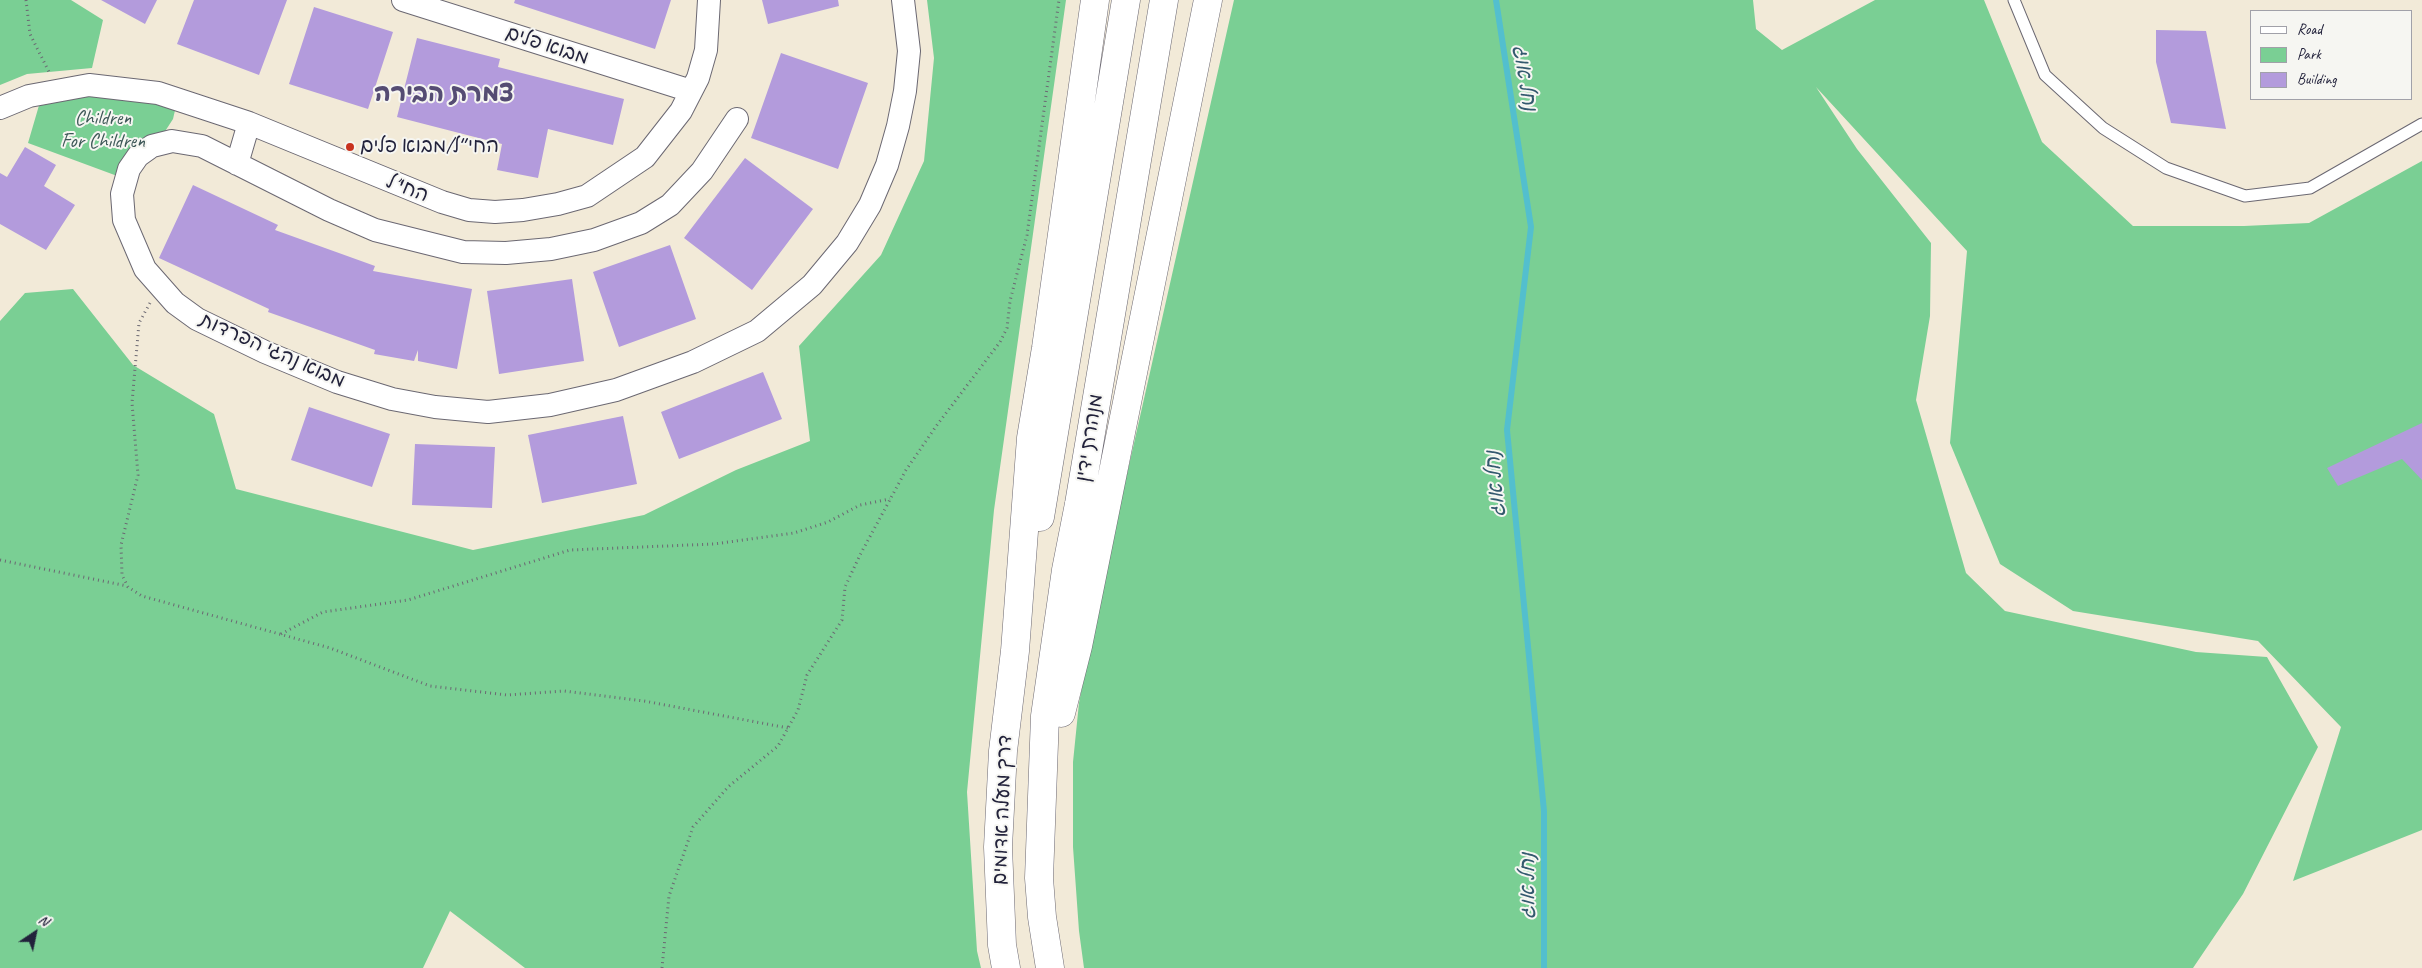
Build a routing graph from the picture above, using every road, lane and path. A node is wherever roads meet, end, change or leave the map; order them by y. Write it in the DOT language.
graph roads {
  1 [pos="26,0"];
  2 [pos="403,0"];
  3 [pos="709,0"];
  4 [pos="903,0"];
  5 [pos="1059,0"];
  6 [pos="1095,0"];
  7 [pos="1126,0"];
  8 [pos="1164,0"];
  9 [pos="1208,0"];
  10 [pos="2014,0"];
  11 [pos="58,90"];
  12 [pos="691,91"];
  13 [pos="0,108"];
  14 [pos="737,119"];
  15 [pos="249,123"];
  16 [pos="2422,124"];
  17 [pos="237,164"];
  18 [pos="162,290"];
  19 [pos="890,499"];
  20 [pos="0,560"];
  21 [pos="128,586"];
  22 [pos="281,635"];
  23 [pos="1015,651"];
  24 [pos="788,728"];
  25 [pos="1039,878"];
  26 [pos="662,968"];
  27 [pos="1006,968"];
  28 [pos="1050,968"];
  1 -- 11 [label="path"];
  2 -- 12 [label="street, מבוא פלים"];
  3 -- 12 [label="street, החי\"ל"];
  4 -- 18 [label="street, מבוא נהגי הפרדות"];
  5 -- 19 [label="path"];
  6 -- 23 [label="highway"];
  7 -- 23 [label="highway, מנהרת ידין"];
  8 -- 25 [label="highway, מנהרת ידין"];
  9 -- 25 [label="highway"];
  10 -- 16 [label="lane"];
  11 -- 13 [label="street, החי\"ל"];
  11 -- 15 [label="street, החי\"ל"];
  12 -- 15 [label="street, החי\"ל"];
  14 -- 17 [label="street, מבוא נהגי הפרדות"];
  15 -- 17 [label="street"];
  17 -- 18 [label="street, מבוא נהגי הפרדות"];
  18 -- 21 [label="path"];
  19 -- 22 [label="path"];
  19 -- 24 [label="path"];
  20 -- 21 [label="path"];
  21 -- 22 [label="path"];
  22 -- 24 [label="path"];
  23 -- 27 [label="highway, דרך מעלה אדומים"];
  24 -- 26 [label="path"];
  25 -- 28 [label="highway, דרך מעלה אדומים"];
}
